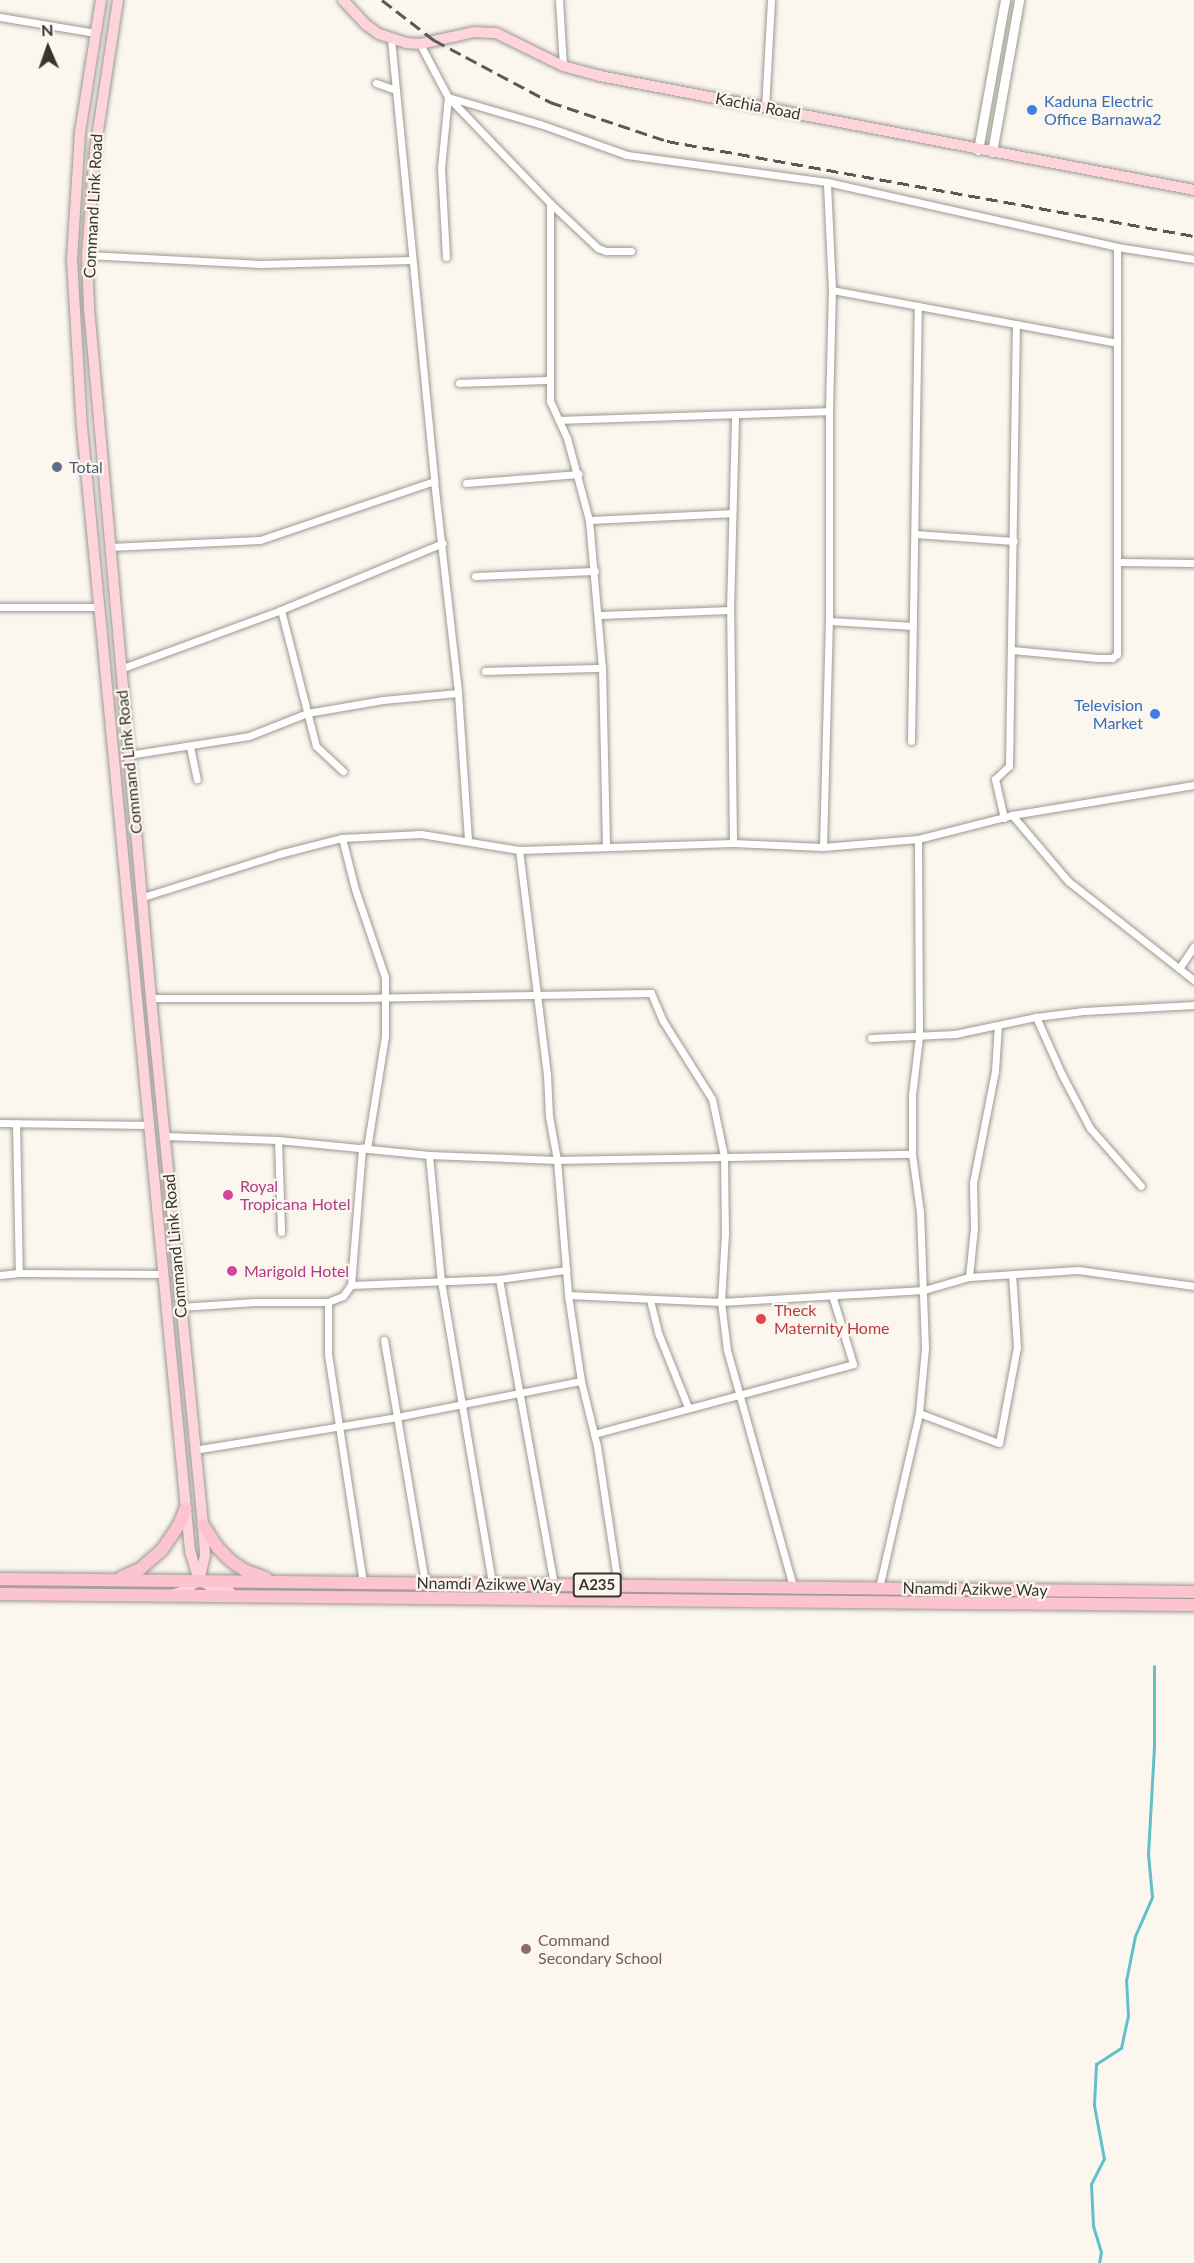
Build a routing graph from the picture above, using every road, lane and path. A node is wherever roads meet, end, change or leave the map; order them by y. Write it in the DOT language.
graph roads {
  1 [pos="102,0"];
  2 [pos="118,0"];
  3 [pos="343,0"];
  4 [pos="559,0"];
  5 [pos="771,0"];
  6 [pos="1005,0"];
  7 [pos="1019,0"];
  8 [pos="0,17"];
  9 [pos="96,33"];
  10 [pos="392,39"];
  11 [pos="420,44"];
  12 [pos="563,66"];
  13 [pos="376,83"];
  14 [pos="396,90"];
  15 [pos="448,97"];
  16 [pos="765,108"];
  17 [pos="978,150"];
  18 [pos="992,153"];
  19 [pos="827,182"];
  20 [pos="1194,190"];
  21 [pos="550,203"];
  22 [pos="1117,247"];
  23 [pos="631,251"];
  24 [pos="87,255"];
  25 [pos="446,256"];
  26 [pos="1194,259"];
  27 [pos="412,260"];
  28 [pos="832,290"];
  29 [pos="918,306"];
  30 [pos="1016,324"];
  31 [pos="1117,344"];
  32 [pos="550,380"];
  33 [pos="459,383"];
  34 [pos="829,411"];
  35 [pos="735,414"];
  36 [pos="560,420"];
  37 [pos="579,474"];
  38 [pos="434,481"];
  39 [pos="466,483"];
  40 [pos="731,513"];
  41 [pos="589,520"];
  42 [pos="915,534"];
  43 [pos="1014,541"];
  44 [pos="443,543"];
  45 [pos="111,547"];
  46 [pos="1118,562"];
  47 [pos="1194,562"];
  48 [pos="595,571"];
  49 [pos="475,576"];
  50 [pos="0,607"];
  51 [pos="99,607"];
  52 [pos="281,610"];
  53 [pos="730,610"];
  54 [pos="600,615"];
  55 [pos="829,621"];
  56 [pos="913,626"];
  57 [pos="1012,650"];
  58 [pos="602,668"];
  59 [pos="120,669"];
  60 [pos="485,671"];
  61 [pos="458,693"];
  62 [pos="307,713"];
  63 [pos="911,741"];
  64 [pos="190,747"];
  65 [pos="128,755"];
  66 [pos="343,771"];
  67 [pos="197,779"];
  68 [pos="1194,785"];
  69 [pos="1012,815"];
  70 [pos="1004,818"];
  71 [pos="342,838"];
  72 [pos="918,839"];
  73 [pos="468,840"];
  74 [pos="733,843"];
  75 [pos="606,847"];
  76 [pos="823,847"];
  77 [pos="519,849"];
  78 [pos="143,897"];
  79 [pos="1194,946"];
  80 [pos="1180,967"];
  81 [pos="1194,980"];
  82 [pos="536,993"];
  83 [pos="151,998"];
  84 [pos="384,998"];
  85 [pos="1194,1005"];
  86 [pos="1036,1017"];
  87 [pos="998,1025"];
  88 [pos="919,1037"];
  89 [pos="871,1038"];
  90 [pos="158,1053"];
  91 [pos="143,1054"];
  92 [pos="0,1123"];
  93 [pos="16,1123"];
  94 [pos="150,1125"];
  95 [pos="165,1136"];
  96 [pos="278,1140"];
  97 [pos="364,1148"];
  98 [pos="912,1154"];
  99 [pos="429,1155"];
  100 [pos="724,1156"];
  101 [pos="557,1160"];
  102 [pos="1141,1186"];
  103 [pos="281,1232"];
  104 [pos="566,1270"];
  105 [pos="19,1273"];
  106 [pos="164,1274"];
  107 [pos="1012,1274"];
  108 [pos="0,1275"];
  109 [pos="969,1277"];
  110 [pos="499,1279"];
  111 [pos="441,1281"];
  112 [pos="351,1285"];
  113 [pos="1194,1286"];
  114 [pos="924,1290"];
  115 [pos="568,1295"];
  116 [pos="832,1295"];
  117 [pos="650,1300"];
  118 [pos="328,1302"];
  119 [pos="720,1302"];
  120 [pos="181,1307"];
  121 [pos="384,1340"];
  122 [pos="581,1381"];
  123 [pos="519,1392"];
  124 [pos="741,1393"];
  125 [pos="461,1405"];
  126 [pos="688,1407"];
  127 [pos="919,1413"];
  128 [pos="397,1417"];
  129 [pos="337,1427"];
  130 [pos="594,1434"];
  131 [pos="194,1450"];
  132 [pos="186,1508"];
  133 [pos="203,1525"];
  134 [pos="0,1579"];
  135 [pos="99,1580"];
  136 [pos="199,1580"];
  137 [pos="287,1582"];
  138 [pos="363,1582"];
  139 [pos="425,1583"];
  140 [pos="492,1584"];
  141 [pos="554,1584"];
  142 [pos="618,1585"];
  143 [pos="793,1587"];
  144 [pos="879,1588"];
  145 [pos="1194,1592"];
  146 [pos="0,1594"];
  147 [pos="170,1595"];
  148 [pos="245,1595"];
  149 [pos="1194,1605"];
  1 -- 9 [label="main road, Command Link Road"];
  2 -- 24 [label="main road, Command Link Road"];
  3 -- 10 [label="main road, Kachia Road"];
  4 -- 12 [label="street"];
  5 -- 16 [label="street"];
  6 -- 17 [label="street"];
  7 -- 18 [label="street"];
  8 -- 9 [label="street"];
  9 -- 51 [label="main road, Command Link Road"];
  10 -- 11 [label="main road, Kachia Road"];
  10 -- 14 [label="street"];
  11 -- 12 [label="main road, Kachia Road"];
  11 -- 15 [label="street"];
  12 -- 16 [label="main road, Kachia Road"];
  13 -- 14 [label="street"];
  14 -- 27 [label="street"];
  15 -- 19 [label="street"];
  15 -- 21 [label="street"];
  15 -- 25 [label="street"];
  16 -- 17 [label="main road, Kachia Road"];
  17 -- 18 [label="main road, Kachia Road"];
  18 -- 20 [label="main road, Kachia Road"];
  19 -- 22 [label="street"];
  19 -- 28 [label="street"];
  21 -- 23 [label="street"];
  21 -- 32 [label="street"];
  22 -- 26 [label="street"];
  22 -- 31 [label="street"];
  24 -- 27 [label="street"];
  24 -- 45 [label="main road, Command Link Road"];
  27 -- 38 [label="street"];
  28 -- 29 [label="street"];
  28 -- 34 [label="street"];
  29 -- 30 [label="street"];
  29 -- 42 [label="street"];
  30 -- 31 [label="street"];
  30 -- 43 [label="street"];
  31 -- 46 [label="street"];
  32 -- 33 [label="street"];
  32 -- 36 [label="street"];
  34 -- 35 [label="street"];
  34 -- 55 [label="street"];
  35 -- 36 [label="street"];
  35 -- 40 [label="street"];
  36 -- 37 [label="street"];
  37 -- 39 [label="street"];
  37 -- 41 [label="street"];
  38 -- 44 [label="street"];
  38 -- 45 [label="street"];
  40 -- 41 [label="street"];
  40 -- 53 [label="street"];
  41 -- 48 [label="street"];
  42 -- 43 [label="street"];
  42 -- 56 [label="street"];
  43 -- 57 [label="street"];
  44 -- 52 [label="street"];
  44 -- 61 [label="street"];
  45 -- 59 [label="main road, Command Link Road"];
  46 -- 47 [label="street"];
  46 -- 57 [label="street"];
  48 -- 49 [label="street"];
  48 -- 54 [label="street"];
  50 -- 51 [label="street"];
  51 -- 91 [label="main road, Command Link Road"];
  52 -- 59 [label="street"];
  52 -- 62 [label="street"];
  53 -- 54 [label="street"];
  53 -- 74 [label="street"];
  54 -- 58 [label="street"];
  55 -- 56 [label="street"];
  55 -- 76 [label="street"];
  56 -- 63 [label="street"];
  57 -- 70 [label="street"];
  58 -- 60 [label="street"];
  58 -- 75 [label="street"];
  59 -- 65 [label="main road, Command Link Road"];
  61 -- 62 [label="street"];
  61 -- 73 [label="street"];
  62 -- 64 [label="street"];
  62 -- 66 [label="street"];
  64 -- 65 [label="street"];
  64 -- 67 [label="street"];
  65 -- 78 [label="main road, Command Link Road"];
  68 -- 69 [label="street"];
  69 -- 70 [label="street"];
  69 -- 80 [label="street"];
  70 -- 72 [label="street"];
  71 -- 73 [label="street"];
  71 -- 78 [label="street"];
  71 -- 84 [label="street"];
  72 -- 76 [label="street"];
  72 -- 88 [label="street"];
  73 -- 77 [label="street"];
  74 -- 75 [label="street"];
  74 -- 76 [label="street"];
  75 -- 77 [label="street"];
  77 -- 82 [label="street"];
  78 -- 83 [label="main road, Command Link Road"];
  79 -- 80 [label="street"];
  80 -- 81 [label="street"];
  82 -- 84 [label="street"];
  82 -- 100 [label="street"];
  82 -- 101 [label="street"];
  83 -- 84 [label="street"];
  83 -- 90 [label="main road, Command Link Road"];
  84 -- 97 [label="street"];
  85 -- 86 [label="street"];
  86 -- 87 [label="street"];
  86 -- 102 [label="street"];
  87 -- 88 [label="street"];
  87 -- 109 [label="street"];
  88 -- 89 [label="street"];
  88 -- 98 [label="street"];
  90 -- 91 [label="main road"];
  90 -- 95 [label="main road, Command Link Road"];
  91 -- 94 [label="main road, Command Link Road"];
  92 -- 93 [label="street"];
  93 -- 94 [label="street"];
  93 -- 105 [label="street"];
  94 -- 106 [label="main road, Command Link Road"];
  95 -- 96 [label="street"];
  95 -- 120 [label="main road, Command Link Road"];
  96 -- 97 [label="street"];
  96 -- 103 [label="street"];
  97 -- 99 [label="street"];
  97 -- 112 [label="street"];
  98 -- 100 [label="street"];
  98 -- 114 [label="street"];
  99 -- 101 [label="street"];
  99 -- 111 [label="street"];
  100 -- 101 [label="street"];
  100 -- 119 [label="street"];
  101 -- 104 [label="street"];
  104 -- 110 [label="street"];
  104 -- 115 [label="street"];
  105 -- 106 [label="street"];
  105 -- 108 [label="street"];
  106 -- 132 [label="main road, Command Link Road"];
  107 -- 109 [label="street"];
  107 -- 113 [label="street"];
  107 -- 127 [label="street"];
  109 -- 114 [label="street"];
  110 -- 111 [label="street"];
  110 -- 123 [label="street"];
  111 -- 112 [label="street"];
  111 -- 125 [label="street"];
  112 -- 118 [label="street"];
  114 -- 116 [label="street"];
  114 -- 127 [label="street"];
  115 -- 117 [label="street"];
  115 -- 122 [label="street"];
  116 -- 119 [label="street"];
  116 -- 124 [label="street"];
  117 -- 119 [label="street"];
  117 -- 126 [label="street"];
  118 -- 120 [label="street"];
  118 -- 129 [label="street"];
  119 -- 124 [label="street"];
  120 -- 131 [label="main road, Command Link Road"];
  121 -- 128 [label="street"];
  122 -- 123 [label="street"];
  122 -- 130 [label="street"];
  123 -- 125 [label="street"];
  123 -- 141 [label="street"];
  124 -- 126 [label="street"];
  124 -- 143 [label="street"];
  125 -- 128 [label="street"];
  125 -- 140 [label="street"];
  126 -- 130 [label="street"];
  127 -- 144 [label="street"];
  128 -- 129 [label="street"];
  128 -- 139 [label="street"];
  129 -- 131 [label="street"];
  129 -- 138 [label="street"];
  130 -- 142 [label="street"];
  131 -- 133 [label="main road, Command Link Road"];
  132 -- 135 [label="highway"];
  132 -- 136 [label="main road, Command Link Road"];
  133 -- 136 [label="main road, Command Link Road"];
  133 -- 137 [label="highway"];
  134 -- 135 [label="highway, Nnamdi Azikwe Way / A235"];
  135 -- 136 [label="highway, Nnamdi Azikwe Way / A235"];
  136 -- 137 [label="highway, Nnamdi Azikwe Way / A235"];
  136 -- 147 [label="main road"];
  136 -- 148 [label="main road"];
  137 -- 138 [label="highway, Nnamdi Azikwe Way / A235"];
  138 -- 139 [label="highway, Nnamdi Azikwe Way / A235"];
  139 -- 140 [label="highway, Nnamdi Azikwe Way / A235"];
  140 -- 141 [label="highway, Nnamdi Azikwe Way / A235"];
  141 -- 142 [label="highway, Nnamdi Azikwe Way / A235"];
  142 -- 143 [label="highway, Nnamdi Azikwe Way / A235"];
  143 -- 144 [label="highway, Nnamdi Azikwe Way / A235"];
  144 -- 145 [label="highway, Nnamdi Azikwe Way / A235"];
  146 -- 147 [label="highway, Nnamdi Azikwe Way / A235"];
  147 -- 148 [label="highway, Nnamdi Azikwe Way / A235"];
  148 -- 149 [label="highway, Nnamdi Azikwe Way / A235"];
}
